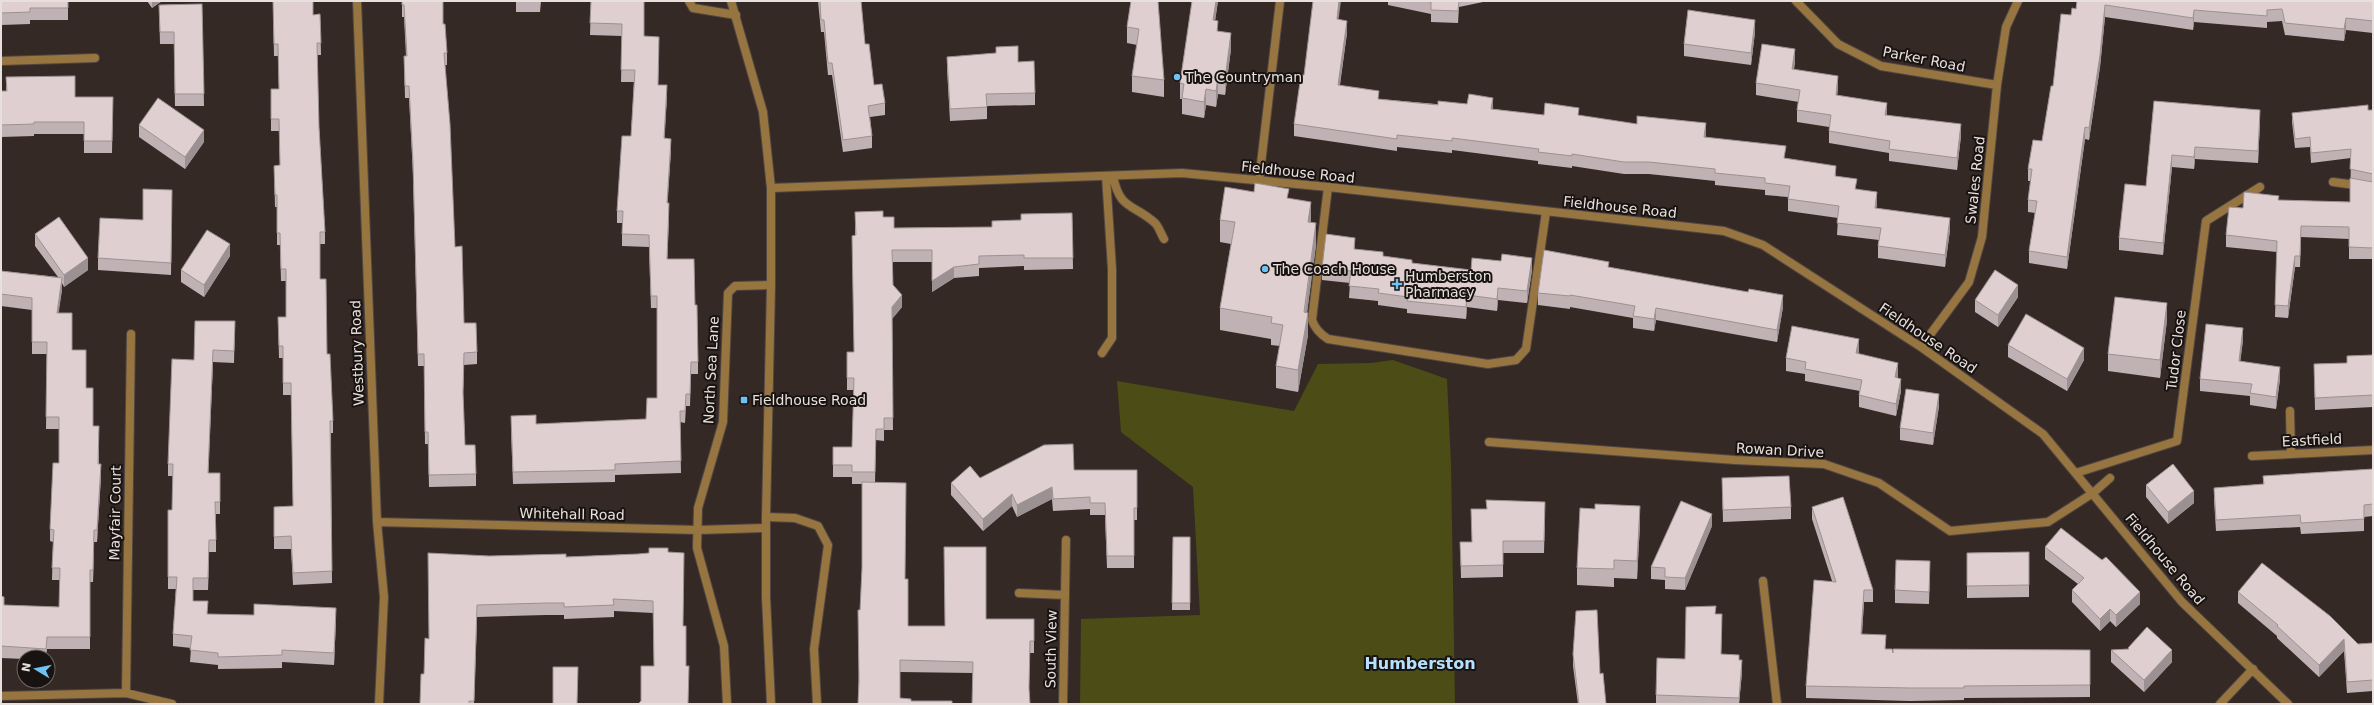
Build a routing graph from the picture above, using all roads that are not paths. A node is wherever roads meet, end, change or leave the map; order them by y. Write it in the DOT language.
graph roads {
  1 [pos="357,1"];
  2 [pos="689,1"];
  3 [pos="731,1"];
  4 [pos="1280,1"];
  5 [pos="1796,1"];
  6 [pos="2018,1"];
  7 [pos="736,15"];
  8 [pos="95,58"];
  9 [pos="1,61"];
  10 [pos="1997,85"];
  11 [pos="1110,176"];
  12 [pos="1260,181"];
  13 [pos="2333,182"];
  14 [pos="1328,187"];
  15 [pos="2260,187"];
  16 [pos="771,188"];
  17 [pos="2373,189"];
  18 [pos="1546,212"];
  19 [pos="1164,239"];
  20 [pos="771,285"];
  21 [pos="131,334"];
  22 [pos="1921,347"];
  23 [pos="1102,353"];
  24 [pos="2290,411"];
  25 [pos="1489,442"];
  26 [pos="2373,450"];
  27 [pos="2291,454"];
  28 [pos="2252,456"];
  29 [pos="2076,473"];
  30 [pos="2110,478"];
  31 [pos="2093,493"];
  32 [pos="766,517"];
  33 [pos="377,522"];
  34 [pos="766,528"];
  35 [pos="698,530"];
  36 [pos="1066,540"];
  37 [pos="1763,581"];
  38 [pos="1019,594"];
  39 [pos="1065,595"];
  40 [pos="2253,668"];
  41 [pos="126,693"];
  42 [pos="1,696"];
  43 [pos="172,704"];
  44 [pos="379,704"];
  45 [pos="727,704"];
  46 [pos="771,704"];
  47 [pos="818,704"];
  48 [pos="1063,704"];
  49 [pos="1777,704"];
  50 [pos="2220,704"];
  51 [pos="2288,704"];
  1 -- 33 [label="street, Westbury Road"];
  2 -- 7 [label="street"];
  3 -- 7 [label="street"];
  4 -- 12 [label="street"];
  5 -- 10 [label="street, Parker Road"];
  6 -- 10 [label="street, Swales Road"];
  7 -- 16 [label="street"];
  8 -- 9 [label="street"];
  10 -- 22 [label="street, Swales Road"];
  11 -- 12 [label="street, Fieldhouse Road"];
  11 -- 16 [label="street, Fieldhouse Road"];
  11 -- 19 [label="street"];
  11 -- 23 [label="street"];
  12 -- 14 [label="street, Fieldhouse Road"];
  13 -- 17 [label="street"];
  14 -- 18 [label="street, Fieldhouse Road"];
  14 -- 18 [label="street"];
  15 -- 29 [label="street, Tudor Close"];
  16 -- 20 [label="street"];
  18 -- 22 [label="street, Fieldhouse Road"];
  20 -- 32 [label="street"];
  20 -- 35 [label="street, North Sea Lane"];
  21 -- 41 [label="street, Mayfair Court"];
  22 -- 29 [label="street, Fieldhouse Road"];
  24 -- 27 [label="street"];
  25 -- 31 [label="street, Rowan Drive"];
  26 -- 27 [label="street, Eastfield"];
  27 -- 28 [label="street, Eastfield"];
  29 -- 31 [label="street, Fieldhouse Road"];
  30 -- 31 [label="street, Rowan Drive"];
  31 -- 40 [label="street, Fieldhouse Road"];
  32 -- 34 [label="street"];
  32 -- 47 [label="street"];
  33 -- 35 [label="street, Whitehall Road"];
  33 -- 44 [label="street, Westbury Road"];
  34 -- 35 [label="street, Whitehall Road"];
  34 -- 46 [label="street"];
  35 -- 45 [label="street, North Sea Lane"];
  36 -- 39 [label="street, South View"];
  37 -- 49 [label="street"];
  38 -- 39 [label="street, South View"];
  39 -- 48 [label="street, South View"];
  40 -- 50 [label="street"];
  40 -- 51 [label="street, Fieldhouse Road"];
  41 -- 42 [label="street"];
  41 -- 43 [label="street"];
}
